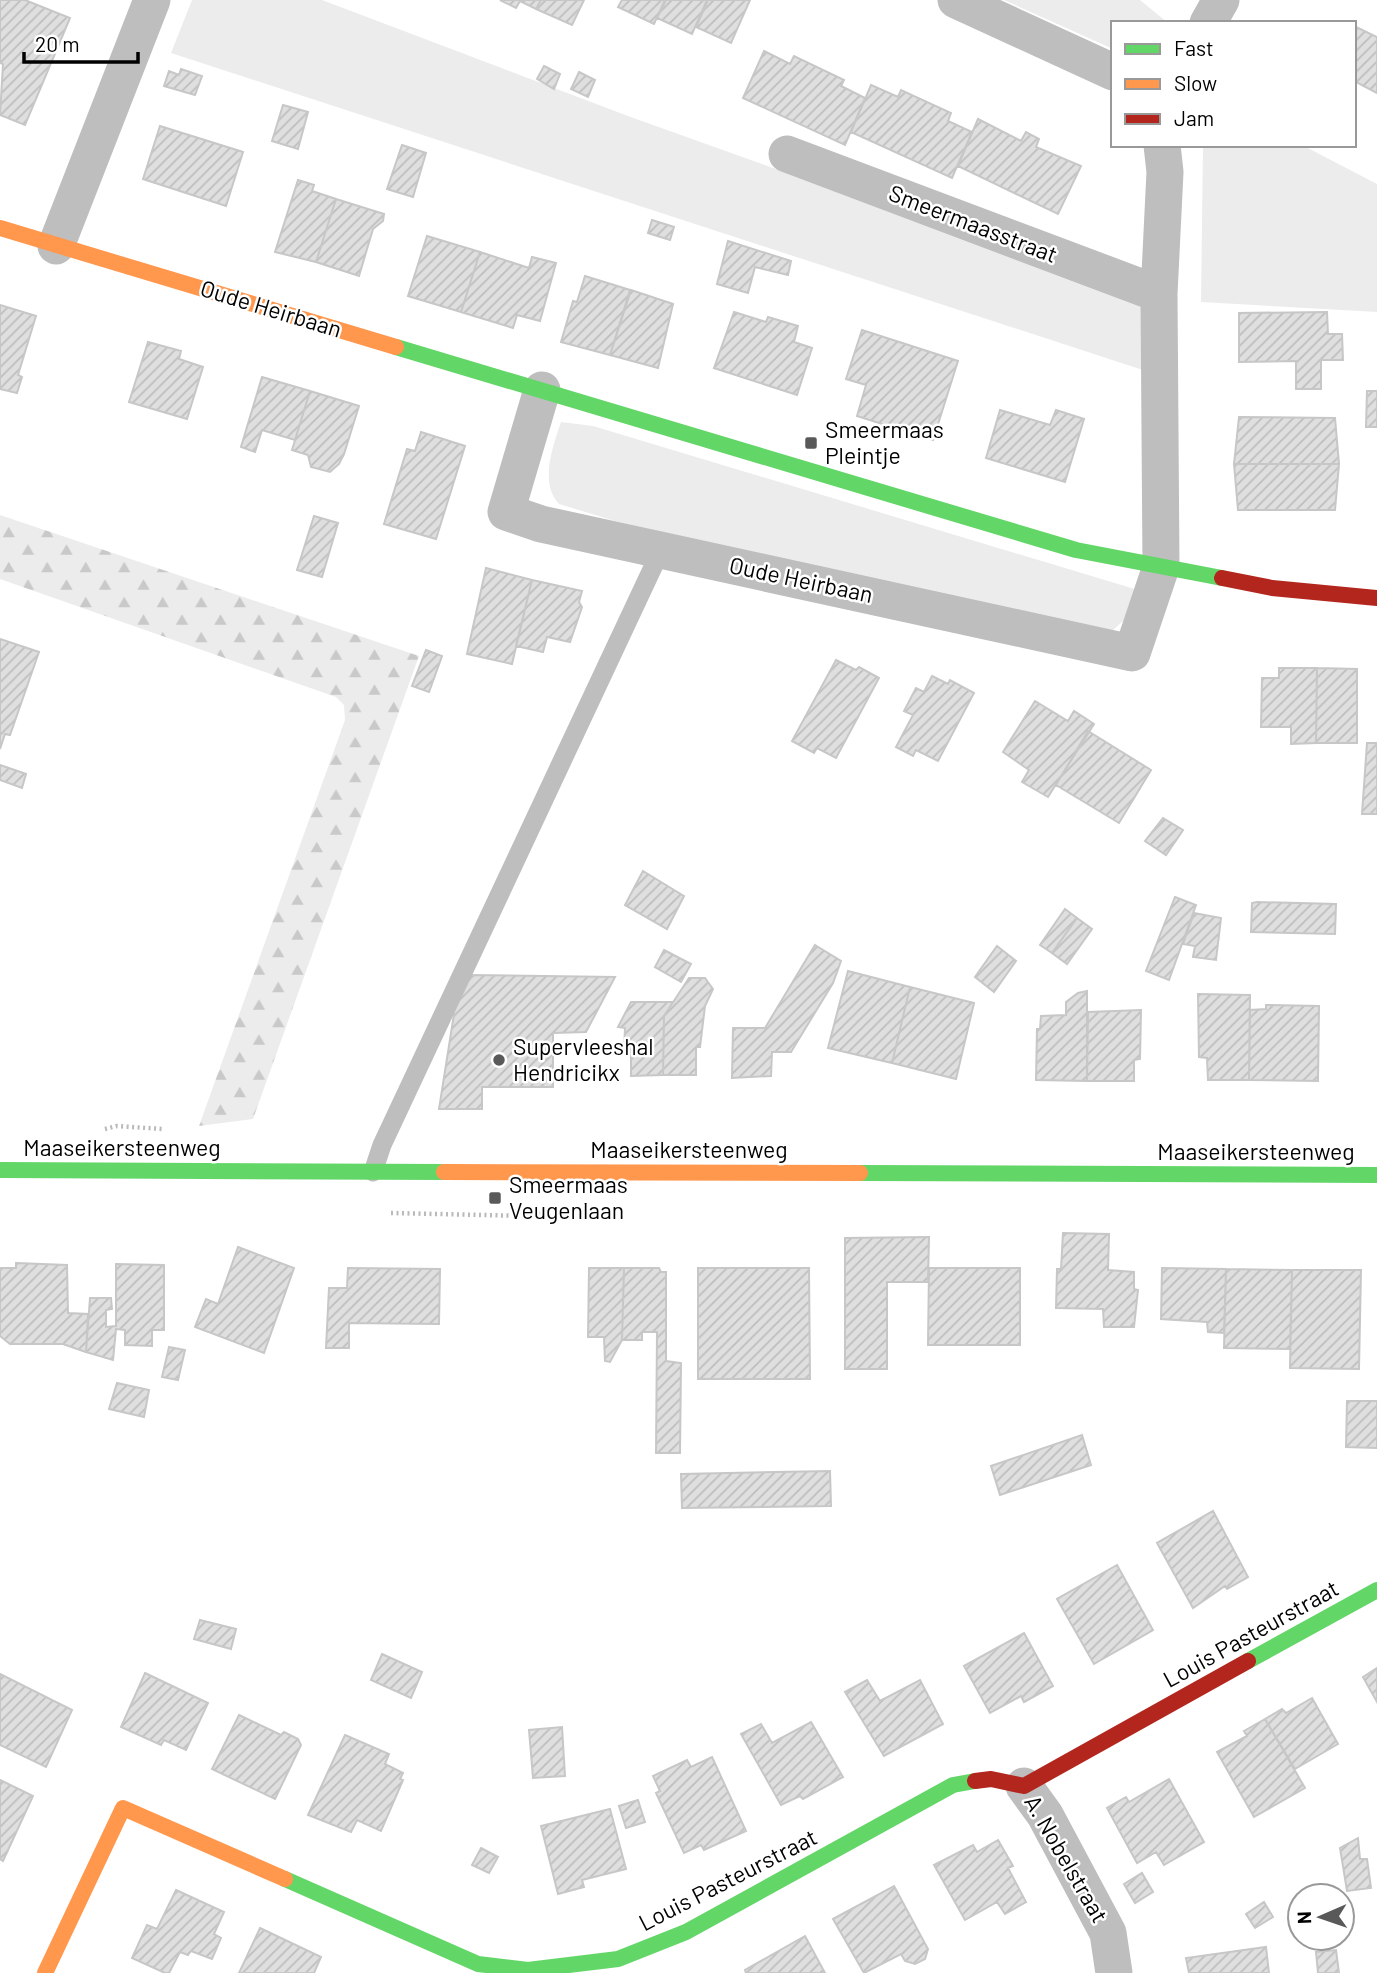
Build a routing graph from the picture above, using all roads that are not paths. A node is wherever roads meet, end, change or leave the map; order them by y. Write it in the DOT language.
graph roads {
  1 [pos="152,0"];
  2 [pos="956,0"];
  3 [pos="1222,0"];
  4 [pos="1209,21"];
  5 [pos="1111,71"];
  6 [pos="1162,147"];
  7 [pos="787,154"];
  8 [pos="0,228"];
  9 [pos="56,246"];
  10 [pos="1159,294"];
  11 [pos="542,390"];
  12 [pos="661,550"];
  13 [pos="1161,567"];
  14 [pos="1377,598"];
  15 [pos="0,1170"];
  16 [pos="373,1172"];
  17 [pos="1377,1175"];
  18 [pos="1377,1590"];
  19 [pos="1024,1786"];
  20 [pos="477,1968"];
  21 [pos="45,1973"];
  22 [pos="1114,1973"];
  1 -- 9 [label="street"];
  2 -- 5 [label="street"];
  3 -- 4 [label="street"];
  6 -- 10 [label="street"];
  7 -- 10 [label="street, Smeermaasstraat"];
  8 -- 9 [label="street, Oude Heirbaan"];
  9 -- 11 [label="street, Oude Heirbaan"];
  10 -- 13 [label="street"];
  11 -- 12 [label="street, Oude Heirbaan"];
  11 -- 13 [label="street, Oude Heirbaan"];
  12 -- 13 [label="street, Oude Heirbaan"];
  12 -- 16 [label="lane"];
  13 -- 14 [label="street, Oude Heirbaan"];
  15 -- 16 [label="street, Maaseikersteenweg"];
  16 -- 17 [label="street, Maaseikersteenweg"];
  18 -- 19 [label="street, Louis Pasteurstraat"];
  19 -- 20 [label="street, Louis Pasteurstraat"];
  19 -- 22 [label="street, A. Nobelstraat"];
  20 -- 21 [label="street, Louis Pasteurstraat"];
}
